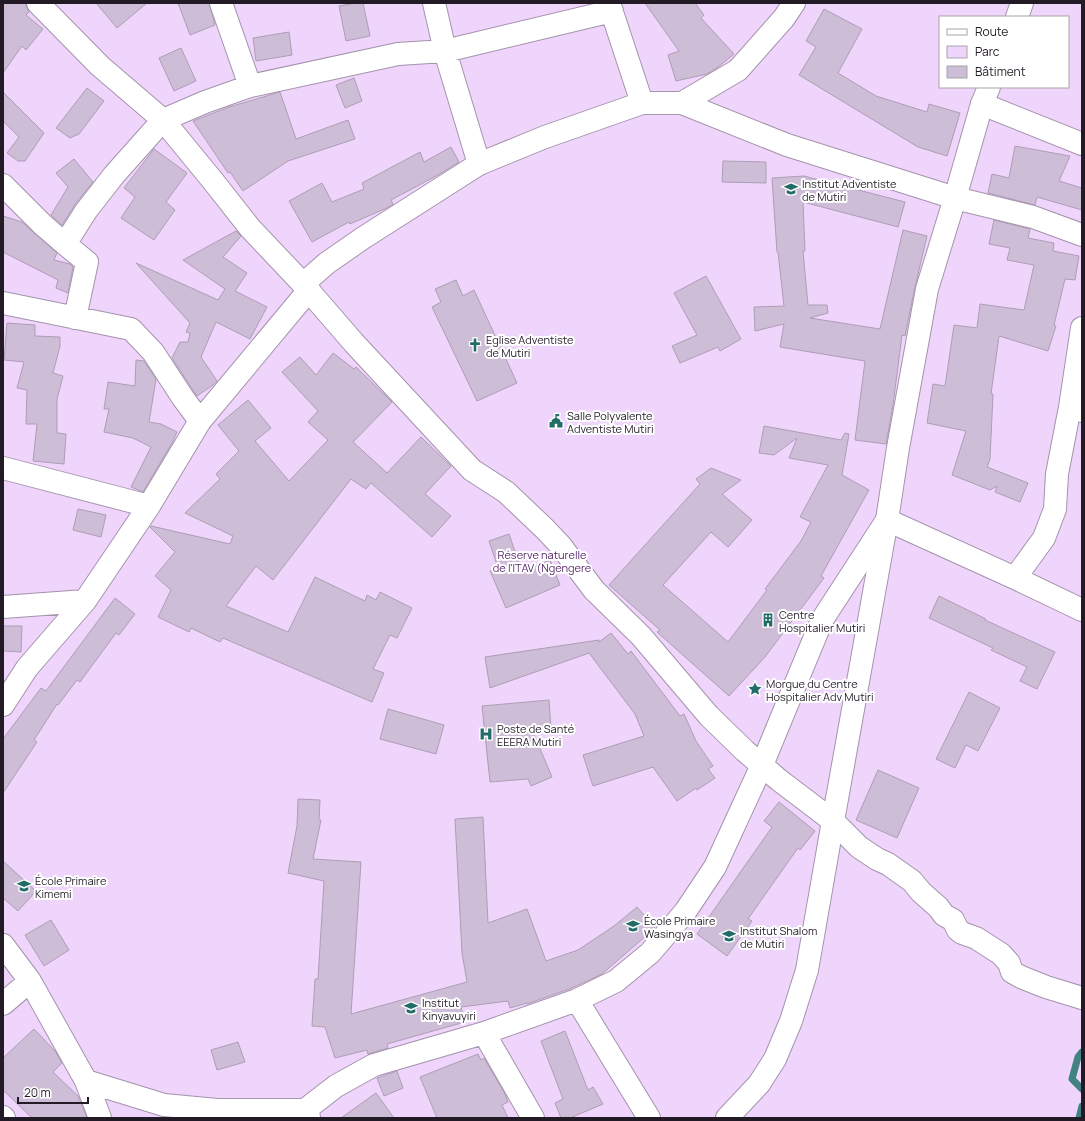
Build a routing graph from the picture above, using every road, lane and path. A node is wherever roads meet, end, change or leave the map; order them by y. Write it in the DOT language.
graph roads {
  1 [pos="38,3"];
  2 [pos="221,3"];
  3 [pos="434,3"];
  4 [pos="794,3"];
  5 [pos="1022,3"];
  6 [pos="611,7"];
  7 [pos="1016,16"];
  8 [pos="445,51"];
  9 [pos="250,86"];
  10 [pos="986,96"];
  11 [pos="642,103"];
  12 [pos="682,103"];
  13 [pos="163,120"];
  14 [pos="1082,144"];
  15 [pos="479,164"];
  16 [pos="3,185"];
  17 [pos="955,198"];
  18 [pos="1082,235"];
  19 [pos="65,244"];
  20 [pos="306,287"];
  21 [pos="3,303"];
  22 [pos="75,318"];
  23 [pos="1082,328"];
  24 [pos="1076,409"];
  25 [pos="200,421"];
  26 [pos="3,468"];
  27 [pos="148,506"];
  28 [pos="887,520"];
  29 [pos="1015,578"];
  30 [pos="85,601"];
  31 [pos="3,606"];
  32 [pos="1082,610"];
  33 [pos="3,705"];
  34 [pos="762,766"];
  35 [pos="833,821"];
  36 [pos="3,945"];
  37 [pos="30,981"];
  38 [pos="1082,998"];
  39 [pos="577,1000"];
  40 [pos="3,1004"];
  41 [pos="484,1033"];
  42 [pos="86,1081"];
  43 [pos="304,1115"];
  44 [pos="100,1118"];
  45 [pos="533,1118"];
  46 [pos="649,1118"];
  47 [pos="728,1118"];
  1 -- 13 [label="street"];
  2 -- 9 [label="street"];
  3 -- 8 [label="street"];
  4 -- 12 [label="street"];
  5 -- 7 [label="street"];
  6 -- 8 [label="street"];
  6 -- 11 [label="street"];
  8 -- 9 [label="street"];
  8 -- 15 [label="street"];
  9 -- 13 [label="street"];
  10 -- 14 [label="street"];
  10 -- 17 [label="street"];
  11 -- 12 [label="street"];
  11 -- 15 [label="street"];
  12 -- 17 [label="street"];
  13 -- 19 [label="street"];
  13 -- 20 [label="street"];
  15 -- 20 [label="street"];
  16 -- 19 [label="street"];
  17 -- 18 [label="street"];
  17 -- 28 [label="street"];
  19 -- 22 [label="street"];
  20 -- 25 [label="street"];
  20 -- 34 [label="street"];
  21 -- 22 [label="street"];
  22 -- 25 [label="street"];
  23 -- 24 [label="street"];
  24 -- 29 [label="street"];
  25 -- 27 [label="street"];
  26 -- 27 [label="street"];
  27 -- 30 [label="street"];
  28 -- 29 [label="street"];
  28 -- 34 [label="street"];
  28 -- 35 [label="street"];
  29 -- 32 [label="street"];
  30 -- 31 [label="street"];
  30 -- 33 [label="street"];
  34 -- 35 [label="street"];
  34 -- 39 [label="street"];
  35 -- 38 [label="street"];
  35 -- 47 [label="street"];
  36 -- 37 [label="street"];
  37 -- 40 [label="street"];
  37 -- 42 [label="street"];
  39 -- 41 [label="street"];
  39 -- 46 [label="street"];
  41 -- 43 [label="street"];
  41 -- 45 [label="street"];
  42 -- 43 [label="street"];
  42 -- 44 [label="street"];
}
